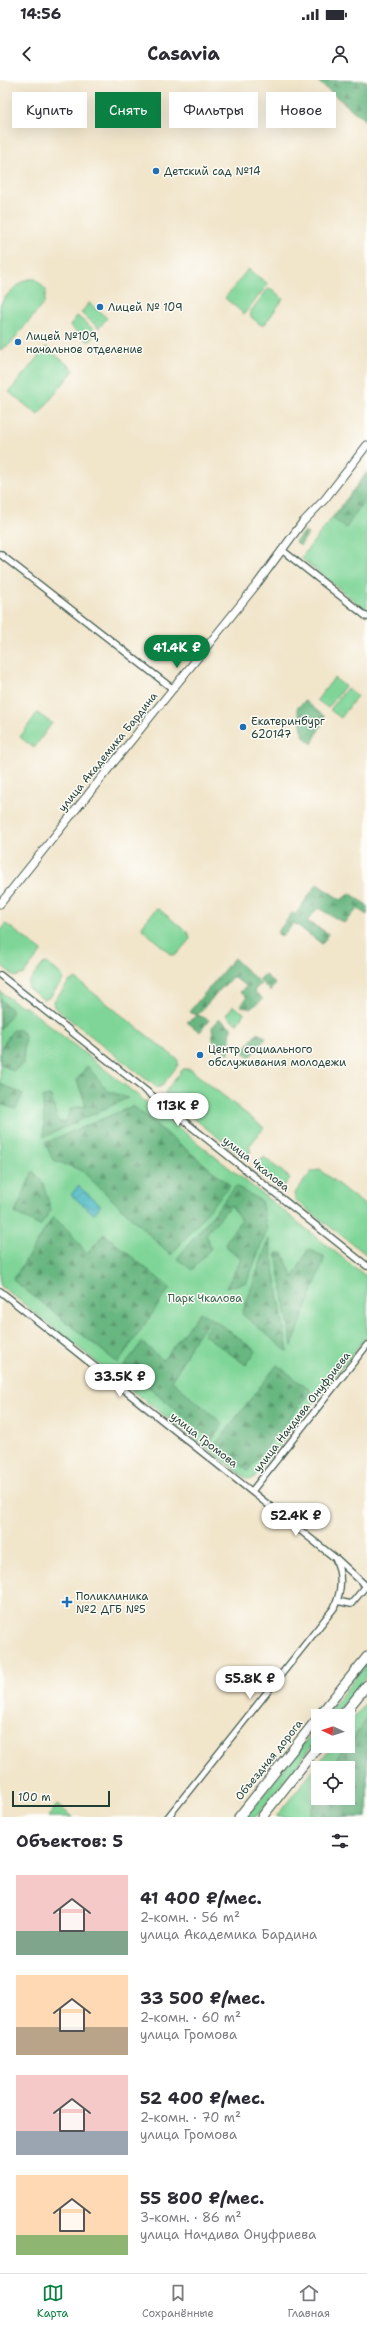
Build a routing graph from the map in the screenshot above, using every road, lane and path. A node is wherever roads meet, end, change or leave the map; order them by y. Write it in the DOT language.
graph roads {
  1 [pos="367,445"];
  2 [pos="282,550"];
  3 [pos="0,554"];
  4 [pos="367,616"];
  5 [pos="173,689"];
  6 [pos="0,904"];
  7 [pos="0,975"];
  8 [pos="367,1266"];
  9 [pos="0,1291"];
  10 [pos="367,1345"];
  11 [pos="252,1491"];
  12 [pos="335,1558"];
  13 [pos="337,1601"];
  14 [pos="367,1657"];
  15 [pos="367,1685"];
  16 [pos="325,1709"];
  17 [pos="348,1709"];
  18 [pos="311,1727"];
  19 [pos="312,1753"];
  20 [pos="168,1817"];
  21 [pos="239,1817"];
  22 [pos="262,1817"];
  1 -- 2 [label="street, улица Академика Бардина"];
  2 -- 4 [label="street"];
  2 -- 5 [label="street, улица Академика Бардина"];
  3 -- 5 [label="street"];
  5 -- 6 [label="street, улица Академика Бардина"];
  7 -- 8 [label="street, улица Чкалова"];
  9 -- 11 [label="street, улица Громова"];
  10 -- 11 [label="street, улица Начдива Онуфриева"];
  11 -- 12 [label="street, улица Громова"];
  12 -- 13 [label="street"];
  12 -- 13 [label="street, улица Громова"];
  13 -- 20 [label="street"];
  14 -- 16 [label="main road, Объездная дорога"];
  15 -- 17 [label="main road"];
  18 -- 21 [label="main road, Объездная дорога"];
  19 -- 22 [label="main road"];
}
